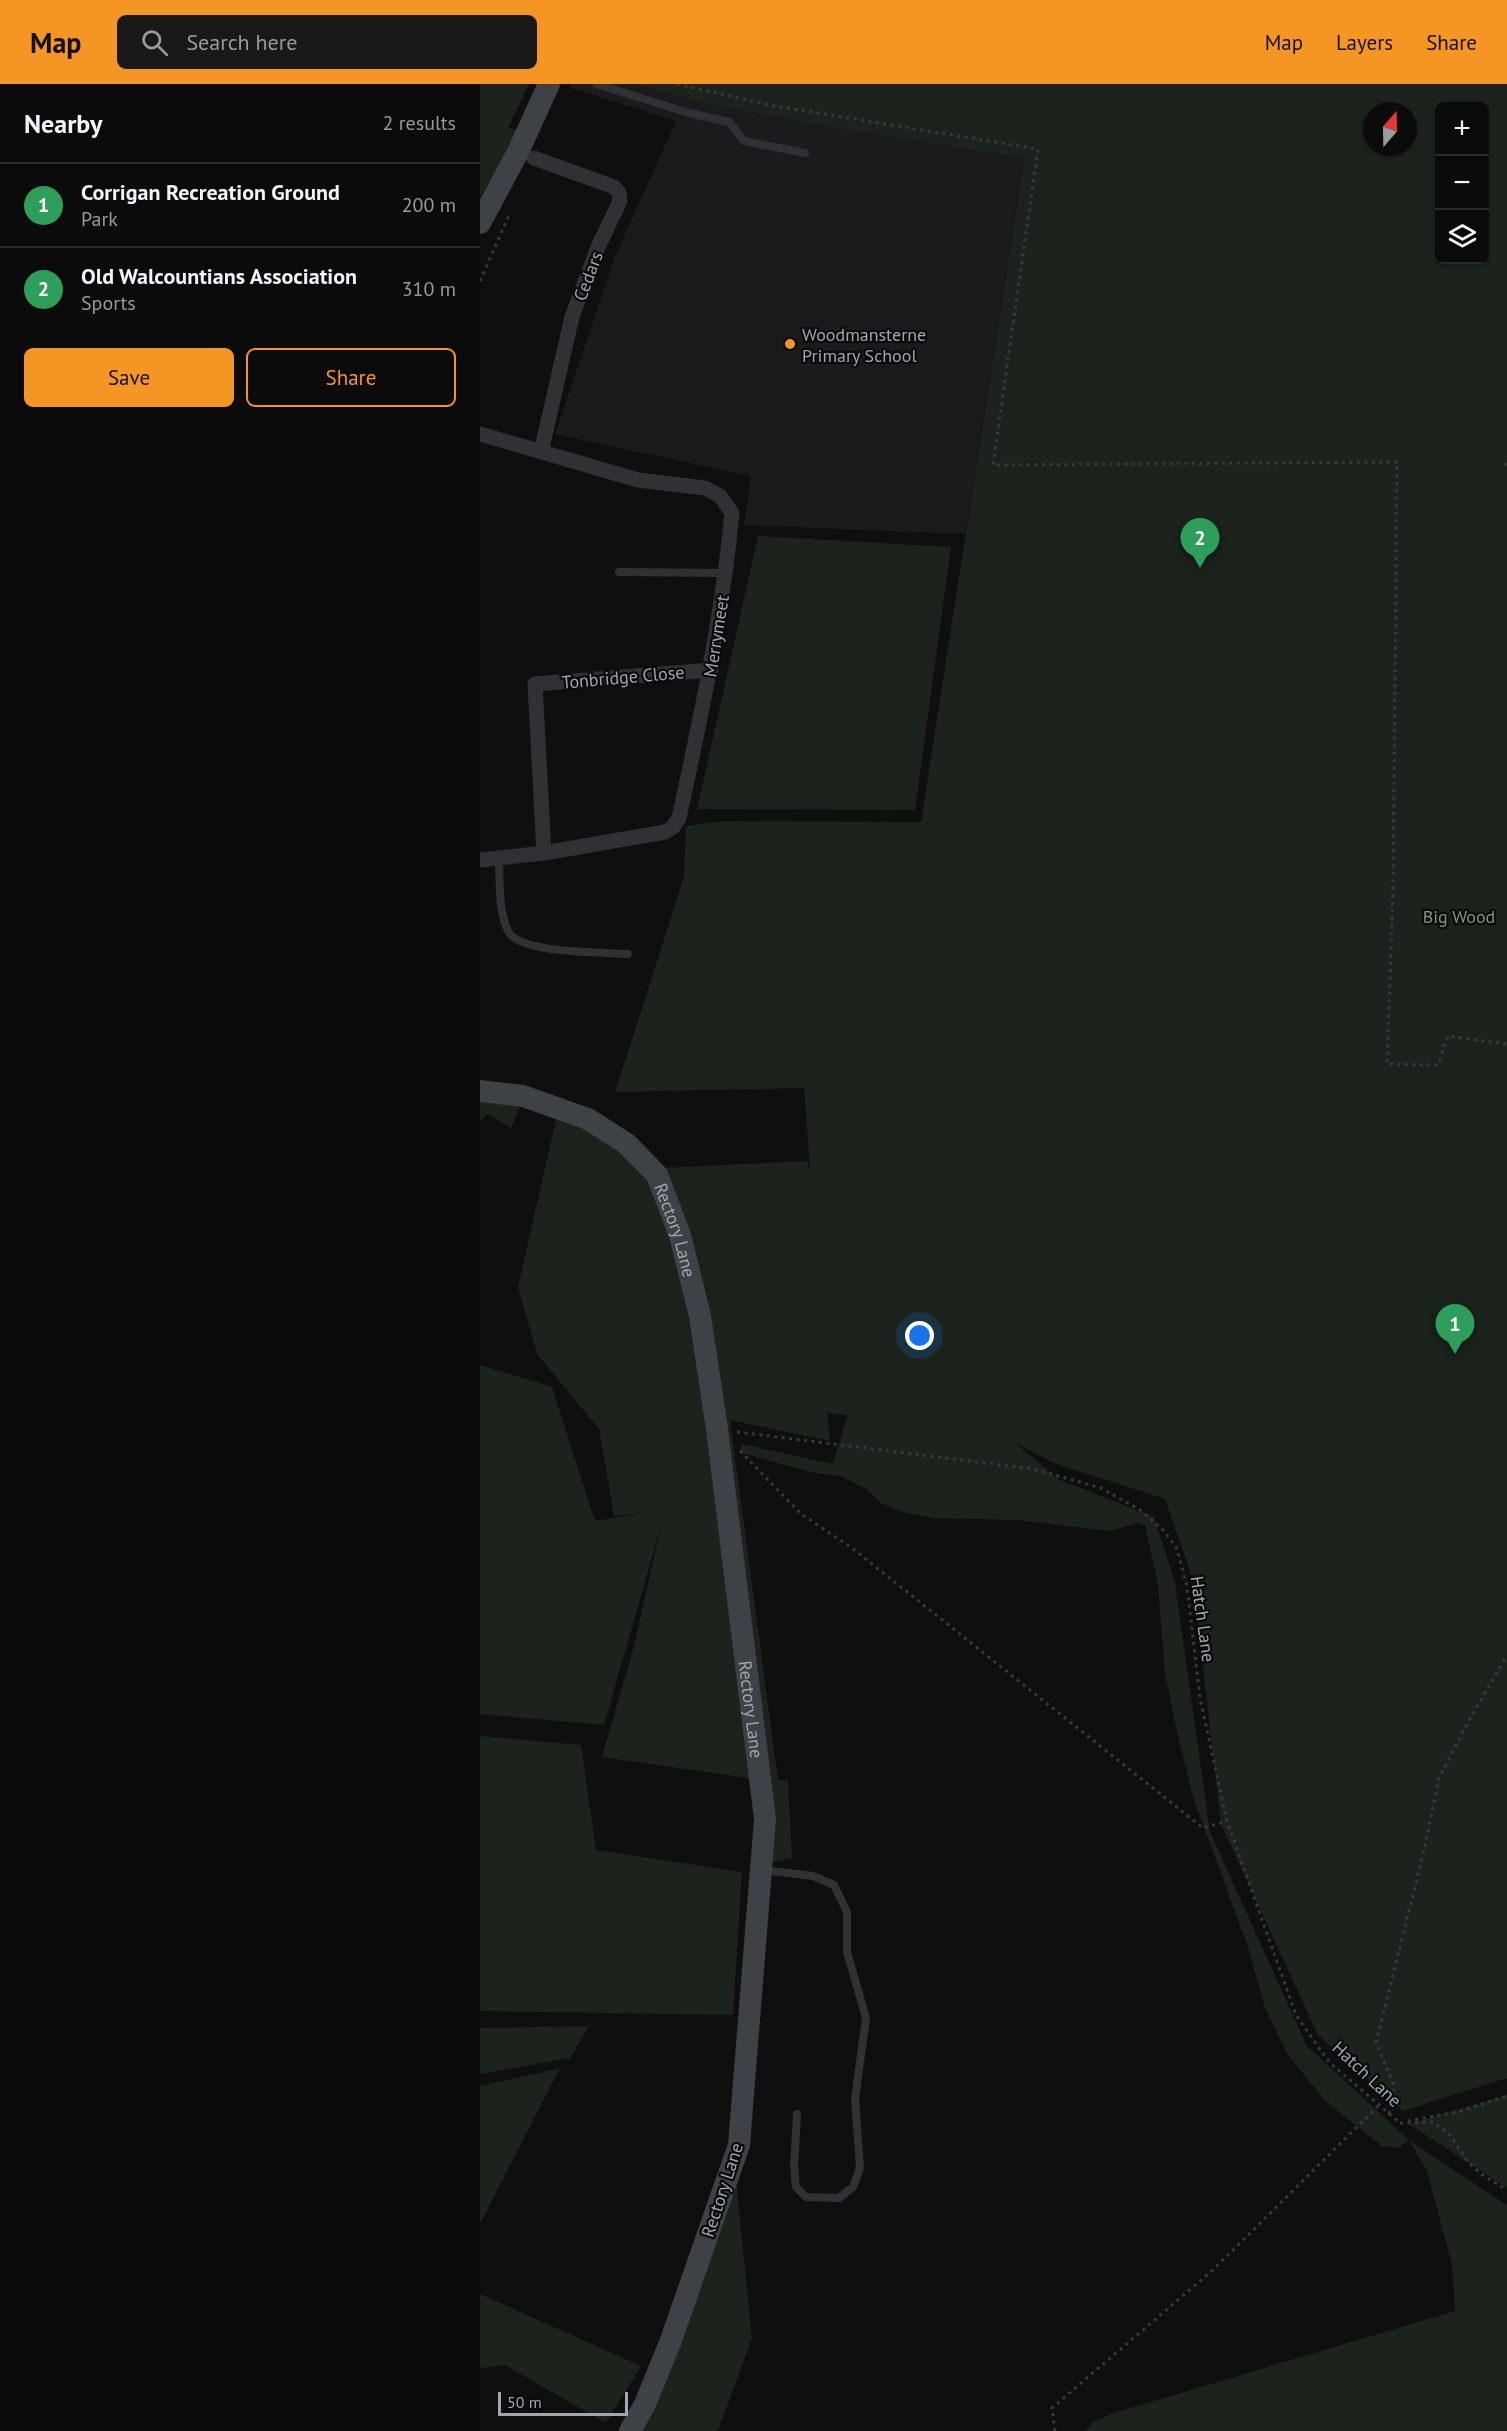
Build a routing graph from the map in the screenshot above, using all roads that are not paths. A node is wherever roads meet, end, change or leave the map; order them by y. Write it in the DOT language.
graph roads {
  1 [pos="549,84"];
  2 [pos="596,84"];
  3 [pos="806,153"];
  4 [pos="534,158"];
  5 [pos="480,223"];
  6 [pos="480,434"];
  7 [pos="541,452"];
  8 [pos="619,572"];
  9 [pos="726,573"];
  10 [pos="711,670"];
  11 [pos="544,853"];
  12 [pos="499,858"];
  13 [pos="480,860"];
  14 [pos="628,954"];
  15 [pos="480,1091"];
  16 [pos="761,1870"];
  17 [pos="797,2114"];
  18 [pos="630,2431"];
  1 -- 5 [label="main road"];
  2 -- 3 [label="lane"];
  4 -- 7 [label="street, Cedars"];
  6 -- 7 [label="street, Merrymeet"];
  7 -- 9 [label="street, Merrymeet"];
  8 -- 9 [label="lane"];
  9 -- 10 [label="street, Merrymeet"];
  10 -- 11 [label="street, Merrymeet"];
  10 -- 11 [label="street, Tonbridge Close"];
  11 -- 12 [label="street, Merrymeet"];
  12 -- 13 [label="street, Merrymeet"];
  12 -- 14 [label="lane"];
  15 -- 16 [label="main road, Rectory Lane"];
  16 -- 17 [label="lane"];
  16 -- 18 [label="main road, Rectory Lane"];
}
